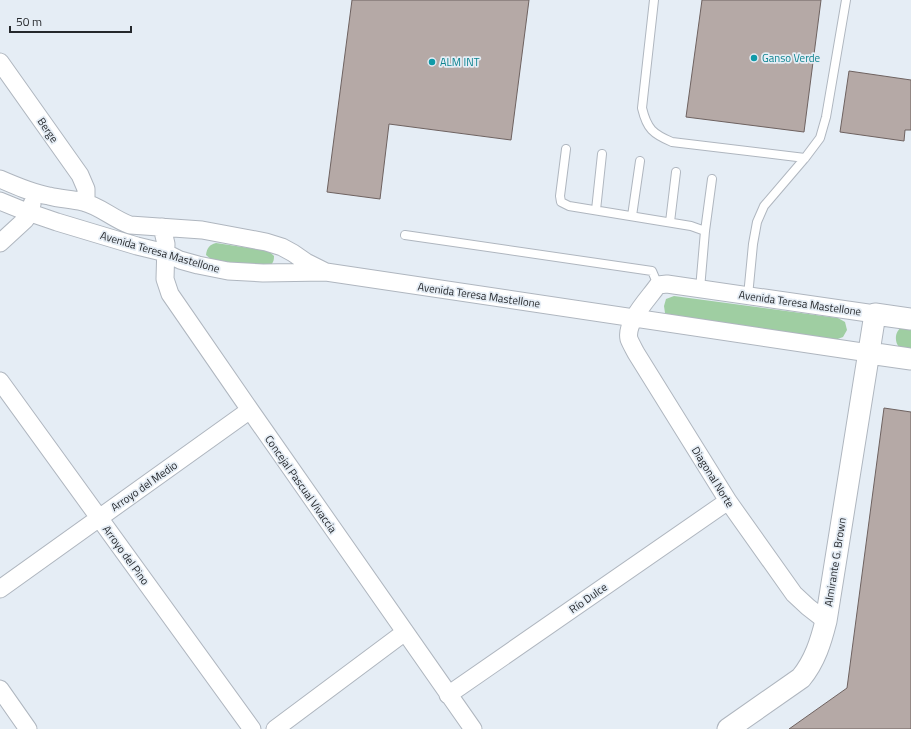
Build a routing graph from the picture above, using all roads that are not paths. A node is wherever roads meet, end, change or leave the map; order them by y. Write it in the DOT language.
graph roads {
  1 [pos="654,0"];
  2 [pos="846,0"];
  3 [pos="0,62"];
  4 [pos="566,149"];
  5 [pos="602,154"];
  6 [pos="805,158"];
  7 [pos="640,161"];
  8 [pos="676,172"];
  9 [pos="0,179"];
  10 [pos="712,179"];
  11 [pos="34,192"];
  12 [pos="0,201"];
  13 [pos="86,203"];
  14 [pos="596,210"];
  15 [pos="30,213"];
  16 [pos="632,216"];
  17 [pos="670,222"];
  18 [pos="162,227"];
  19 [pos="705,231"];
  20 [pos="405,235"];
  21 [pos="0,243"];
  22 [pos="166,253"];
  23 [pos="326,272"];
  24 [pos="658,285"];
  25 [pos="700,289"];
  26 [pos="748,296"];
  27 [pos="875,314"];
  28 [pos="633,318"];
  29 [pos="911,319"];
  30 [pos="869,353"];
  31 [pos="911,359"];
  32 [pos="0,381"];
  33 [pos="250,410"];
  34 [pos="728,501"];
  35 [pos="99,518"];
  36 [pos="0,589"];
  37 [pos="826,621"];
  38 [pos="405,632"];
  39 [pos="0,689"];
  40 [pos="448,695"];
  41 [pos="28,729"];
  42 [pos="252,729"];
  43 [pos="275,729"];
  44 [pos="473,729"];
  45 [pos="728,729"];
  1 -- 6 [label="lane"];
  2 -- 6 [label="lane"];
  3 -- 13 [label="street, Berge"];
  4 -- 14 [label="lane"];
  5 -- 14 [label="lane"];
  6 -- 26 [label="lane"];
  7 -- 16 [label="lane"];
  8 -- 17 [label="lane"];
  9 -- 11 [label="street, Avenida Teresa Mastellone"];
  10 -- 19 [label="lane"];
  11 -- 13 [label="street, Avenida Teresa Mastellone"];
  11 -- 15 [label="street"];
  12 -- 15 [label="street, Avenida Teresa Mastellone"];
  13 -- 18 [label="street, Avenida Teresa Mastellone"];
  14 -- 16 [label="lane"];
  15 -- 21 [label="street"];
  15 -- 22 [label="street, Avenida Teresa Mastellone"];
  16 -- 17 [label="lane"];
  17 -- 19 [label="lane"];
  18 -- 22 [label="street, Concejal Pascual Vivaccia"];
  18 -- 23 [label="street, Avenida Teresa Mastellone"];
  19 -- 25 [label="lane"];
  20 -- 24 [label="lane"];
  22 -- 23 [label="street, Avenida Teresa Mastellone"];
  22 -- 33 [label="street, Concejal Pascual Vivaccia"];
  23 -- 28 [label="street, Avenida Teresa Mastellone"];
  24 -- 25 [label="street, Avenida Teresa Mastellone"];
  24 -- 28 [label="street"];
  25 -- 26 [label="street, Avenida Teresa Mastellone"];
  26 -- 27 [label="street, Avenida Teresa Mastellone"];
  27 -- 29 [label="street, Avenida Teresa Mastellone"];
  27 -- 30 [label="street, Almirante G. Brown"];
  28 -- 30 [label="street, Avenida Teresa Mastellone"];
  28 -- 34 [label="street, Diagonal Norte"];
  30 -- 31 [label="street, Avenida Teresa Mastellone"];
  30 -- 37 [label="street, Almirante G. Brown"];
  32 -- 35 [label="street, Arroyo del Pino"];
  33 -- 35 [label="street, Arroyo del Medio"];
  33 -- 38 [label="street, Concejal Pascual Vivaccia"];
  34 -- 37 [label="street, Diagonal Norte"];
  34 -- 40 [label="street, Río Dulce"];
  35 -- 36 [label="street, Arroyo del Medio"];
  35 -- 42 [label="street, Arroyo del Pino"];
  37 -- 45 [label="street, Almirante G. Brown"];
  38 -- 40 [label="street, Concejal Pascual Vivaccia"];
  38 -- 43 [label="street"];
  39 -- 41 [label="street"];
  40 -- 44 [label="street, Concejal Pascual Vivaccia"];
}
